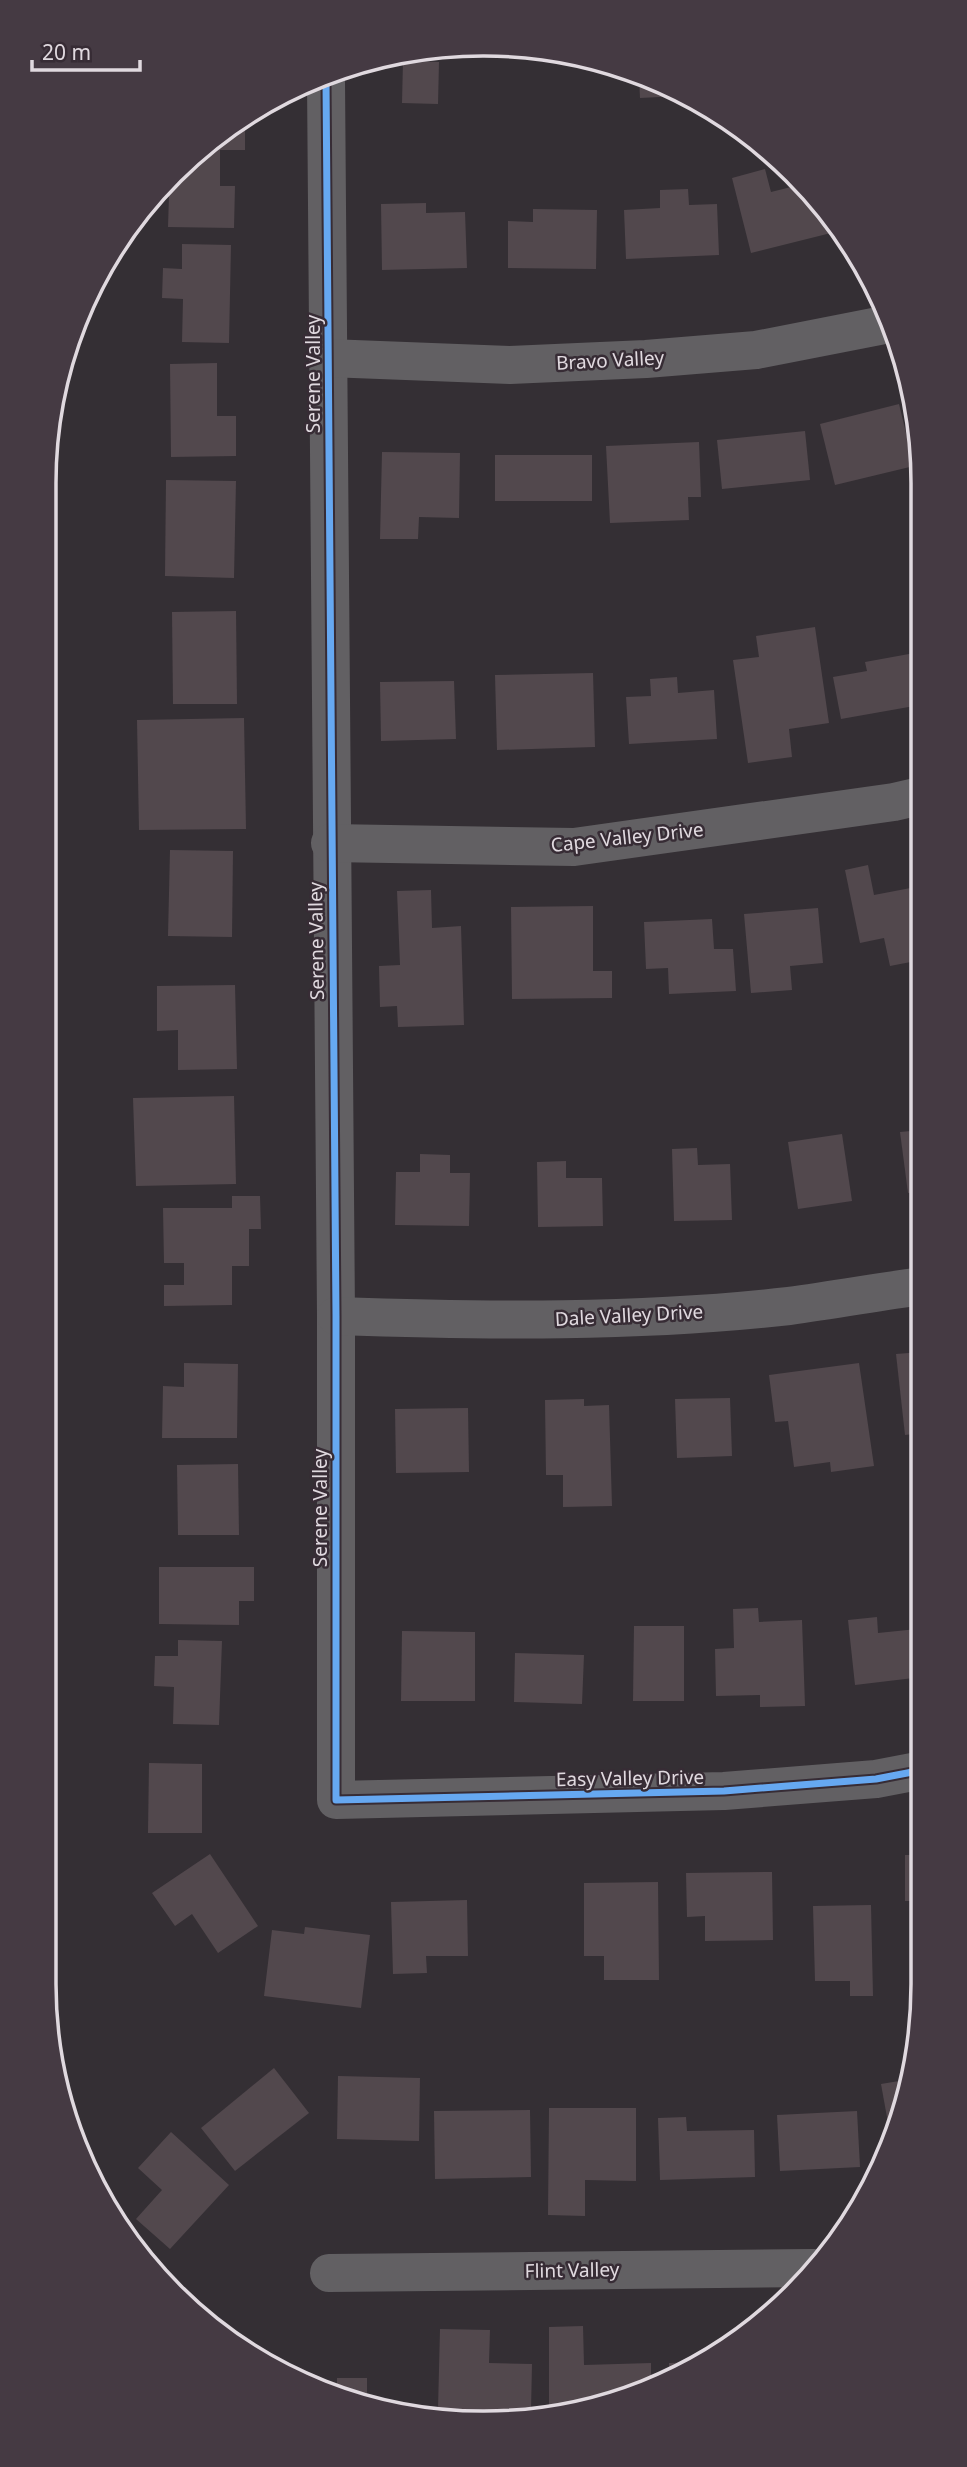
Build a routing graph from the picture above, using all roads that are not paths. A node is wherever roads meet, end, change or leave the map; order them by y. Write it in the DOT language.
graph roads {
  1 [pos="327,86"];
  2 [pos="880,326"];
  3 [pos="328,358"];
  4 [pos="911,798"];
  5 [pos="330,843"];
  6 [pos="911,1288"];
  7 [pos="336,1316"];
  8 [pos="911,1772"];
  9 [pos="336,1800"];
  10 [pos="802,2268"];
  11 [pos="329,2273"];
  1 -- 3 [label="street, Serene Valley"];
  2 -- 3 [label="street, Bravo Valley"];
  3 -- 5 [label="street, Serene Valley"];
  4 -- 5 [label="street, Cape Valley Drive"];
  5 -- 7 [label="street, Serene Valley"];
  6 -- 7 [label="street, Dale Valley Drive"];
  7 -- 9 [label="street, Serene Valley"];
  8 -- 9 [label="street, Easy Valley Drive"];
  10 -- 11 [label="street, Flint Valley"];
}
